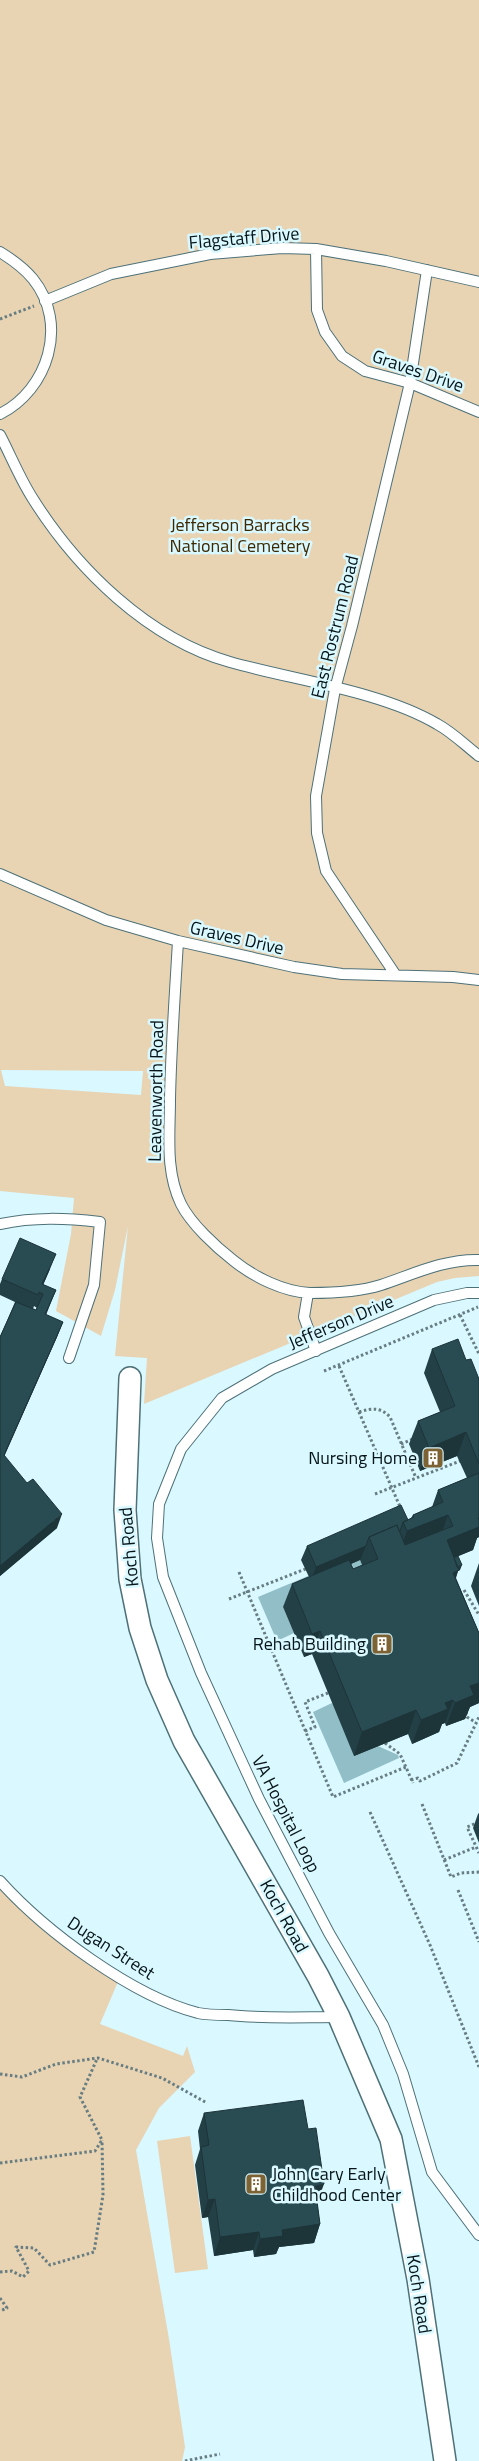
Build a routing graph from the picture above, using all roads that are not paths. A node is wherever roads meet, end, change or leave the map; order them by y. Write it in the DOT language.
graph roads {
  1 [pos="316,249"];
  2 [pos="0,252"];
  3 [pos="427,270"];
  4 [pos="479,282"];
  5 [pos="45,301"];
  6 [pos="410,383"];
  7 [pos="479,412"];
  8 [pos="0,414"];
  9 [pos="0,435"];
  10 [pos="335,689"];
  11 [pos="479,756"];
  12 [pos="0,874"];
  13 [pos="178,941"];
  14 [pos="395,974"];
  15 [pos="479,980"];
  16 [pos="0,1224"];
  17 [pos="479,1260"];
  18 [pos="308,1293"];
  19 [pos="479,1293"];
  20 [pos="316,1351"];
  21 [pos="69,1358"];
  22 [pos="130,1378"];
  23 [pos="222,1398"];
  24 [pos="0,1881"];
  25 [pos="340,2017"];
  26 [pos="479,2235"];
  27 [pos="445,2461"];
  1 -- 3 [label="lane, Flagstaff Drive"];
  1 -- 5 [label="lane, Flagstaff Drive"];
  1 -- 6 [label="lane, Graves Drive"];
  2 -- 5 [label="lane"];
  3 -- 4 [label="lane, Flagstaff Drive"];
  3 -- 6 [label="lane, East Rostrum Road"];
  5 -- 8 [label="lane"];
  6 -- 7 [label="lane, Graves Drive"];
  6 -- 10 [label="lane, East Rostrum Road"];
  9 -- 10 [label="lane"];
  10 -- 11 [label="lane"];
  10 -- 14 [label="lane, East Rostrum Road"];
  12 -- 13 [label="lane, Graves Drive"];
  13 -- 14 [label="lane, Graves Drive"];
  13 -- 18 [label="lane, Leavenworth Road"];
  14 -- 15 [label="lane, Graves Drive"];
  16 -- 21 [label="lane"];
  17 -- 18 [label="lane, Leavenworth Road"];
  18 -- 20 [label="lane"];
  19 -- 20 [label="lane, Jefferson Drive"];
  20 -- 23 [label="lane, Jefferson Drive"];
  22 -- 25 [label="street, Koch Road"];
  23 -- 26 [label="lane, VA Hospital Loop"];
  24 -- 25 [label="lane, Dugan Street"];
  25 -- 27 [label="street, Koch Road"];
}
